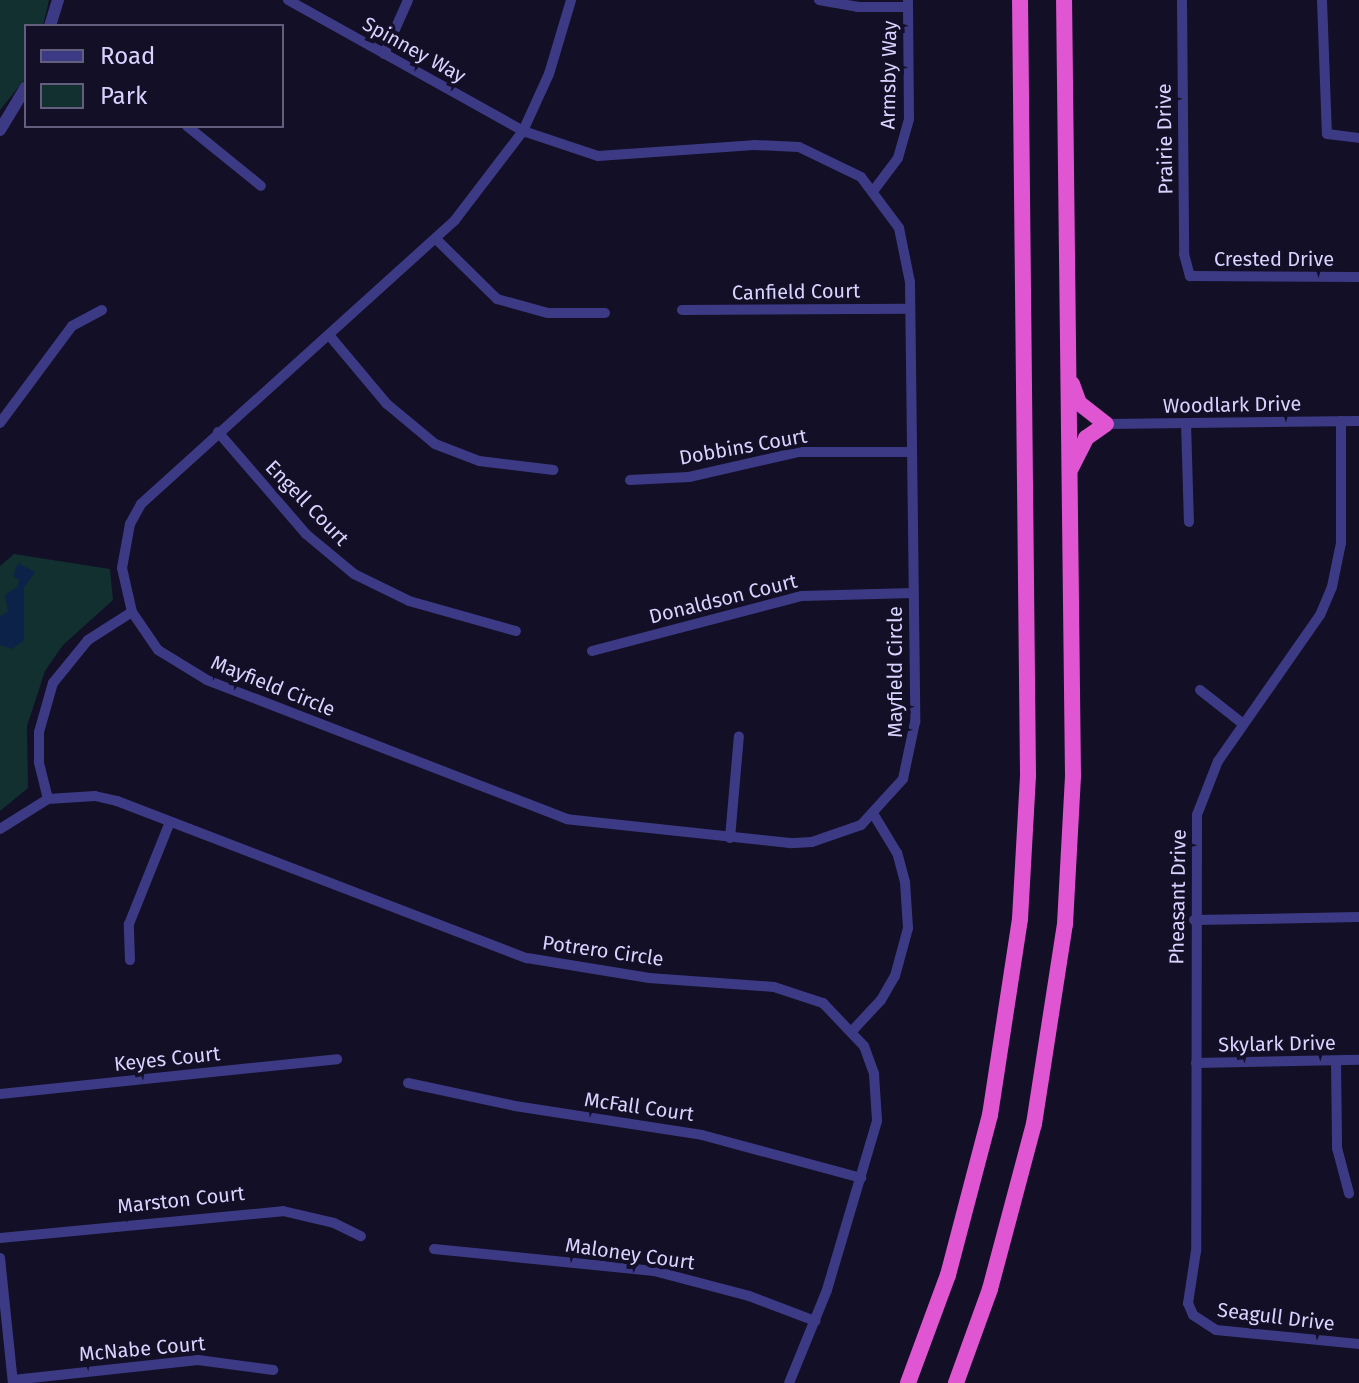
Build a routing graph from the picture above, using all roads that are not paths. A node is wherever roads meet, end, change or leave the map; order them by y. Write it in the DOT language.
graph roads {
  1 [pos="58,0"];
  2 [pos="288,0"];
  3 [pos="408,0"];
  4 [pos="571,0"];
  5 [pos="819,0"];
  6 [pos="1020,0"];
  7 [pos="1064,0"];
  8 [pos="1182,0"];
  9 [pos="1322,0"];
  10 [pos="908,3"];
  11 [pos="51,24"];
  12 [pos="384,54"];
  13 [pos="24,90"];
  14 [pos="189,128"];
  15 [pos="0,130"];
  16 [pos="523,131"];
  17 [pos="1359,138"];
  18 [pos="261,186"];
  19 [pos="874,190"];
  20 [pos="436,239"];
  21 [pos="1190,276"];
  22 [pos="1359,277"];
  23 [pos="910,309"];
  24 [pos="102,310"];
  25 [pos="682,310"];
  26 [pos="605,313"];
  27 [pos="329,335"];
  28 [pos="1068,372"];
  29 [pos="1341,421"];
  30 [pos="1359,421"];
  31 [pos="0,423"];
  32 [pos="1186,423"];
  33 [pos="1106,424"];
  34 [pos="218,432"];
  35 [pos="911,452"];
  36 [pos="553,470"];
  37 [pos="1069,473"];
  38 [pos="630,480"];
  39 [pos="1189,522"];
  40 [pos="913,593"];
  41 [pos="132,612"];
  42 [pos="516,631"];
  43 [pos="592,651"];
  44 [pos="1200,690"];
  45 [pos="1242,723"];
  46 [pos="739,736"];
  47 [pos="48,799"];
  48 [pos="874,815"];
  49 [pos="170,822"];
  50 [pos="0,829"];
  51 [pos="730,838"];
  52 [pos="1359,917"];
  53 [pos="1194,920"];
  54 [pos="130,960"];
  55 [pos="853,1030"];
  56 [pos="337,1059"];
  57 [pos="1359,1060"];
  58 [pos="1336,1061"];
  59 [pos="1196,1063"];
  60 [pos="408,1083"];
  61 [pos="0,1094"];
  62 [pos="861,1178"];
  63 [pos="1349,1193"];
  64 [pos="361,1236"];
  65 [pos="0,1238"];
  66 [pos="434,1249"];
  67 [pos="0,1258"];
  68 [pos="1193,1315"];
  69 [pos="815,1321"];
  70 [pos="1359,1344"];
  71 [pos="273,1370"];
  72 [pos="13,1381"];
  73 [pos="789,1383"];
  74 [pos="908,1383"];
  75 [pos="956,1383"];
  1 -- 11 [label="street"];
  2 -- 12 [label="street, Spinney Way"];
  3 -- 12 [label="street"];
  4 -- 16 [label="street"];
  5 -- 10 [label="street"];
  6 -- 74 [label="highway"];
  7 -- 28 [label="highway"];
  8 -- 21 [label="street, Prairie Drive"];
  9 -- 17 [label="street"];
  10 -- 19 [label="street, Armsby Way"];
  12 -- 16 [label="street, Spinney Way"];
  13 -- 15 [label="street"];
  14 -- 18 [label="street"];
  16 -- 19 [label="street, Mayfield Circle"];
  16 -- 20 [label="street, Mayfield Circle"];
  19 -- 23 [label="street, Mayfield Circle"];
  20 -- 26 [label="street"];
  20 -- 27 [label="street, Mayfield Circle"];
  21 -- 22 [label="street, Crested Drive"];
  23 -- 25 [label="street, Canfield Court"];
  23 -- 35 [label="street, Mayfield Circle"];
  24 -- 31 [label="street"];
  27 -- 34 [label="street, Mayfield Circle"];
  27 -- 36 [label="street"];
  28 -- 33 [label="highway"];
  28 -- 37 [label="highway"];
  29 -- 30 [label="street, Woodlark Drive"];
  29 -- 32 [label="street, Woodlark Drive"];
  29 -- 45 [label="street, Pheasant Drive"];
  32 -- 33 [label="street, Woodlark Drive"];
  32 -- 39 [label="street"];
  33 -- 37 [label="highway"];
  34 -- 41 [label="street, Mayfield Circle"];
  34 -- 42 [label="street, Engell Court"];
  35 -- 38 [label="street, Dobbins Court"];
  35 -- 40 [label="street, Mayfield Circle"];
  37 -- 75 [label="highway"];
  40 -- 43 [label="street, Donaldson Court"];
  40 -- 48 [label="street, Mayfield Circle"];
  41 -- 47 [label="street"];
  41 -- 51 [label="street, Mayfield Circle"];
  44 -- 45 [label="street"];
  45 -- 53 [label="street, Pheasant Drive"];
  46 -- 51 [label="street"];
  47 -- 49 [label="street, Potrero Circle"];
  47 -- 50 [label="street, Potrero Circle"];
  48 -- 51 [label="street, Mayfield Circle"];
  48 -- 55 [label="street"];
  49 -- 54 [label="street"];
  49 -- 55 [label="street, Potrero Circle"];
  52 -- 53 [label="street"];
  53 -- 59 [label="street, Pheasant Drive"];
  55 -- 62 [label="street, Potrero Circle"];
  56 -- 61 [label="street, Keyes Court"];
  57 -- 58 [label="street, Skylark Drive"];
  58 -- 59 [label="street, Skylark Drive"];
  58 -- 63 [label="street"];
  59 -- 68 [label="street, Pheasant Drive"];
  60 -- 62 [label="street, McFall Court"];
  62 -- 69 [label="street, Potrero Circle"];
  64 -- 65 [label="street, Marston Court"];
  66 -- 69 [label="street, Maloney Court"];
  67 -- 72 [label="street"];
  68 -- 70 [label="street, Seagull Drive"];
  69 -- 73 [label="street, Potrero Circle"];
  71 -- 72 [label="street, McNabe Court"];
}
